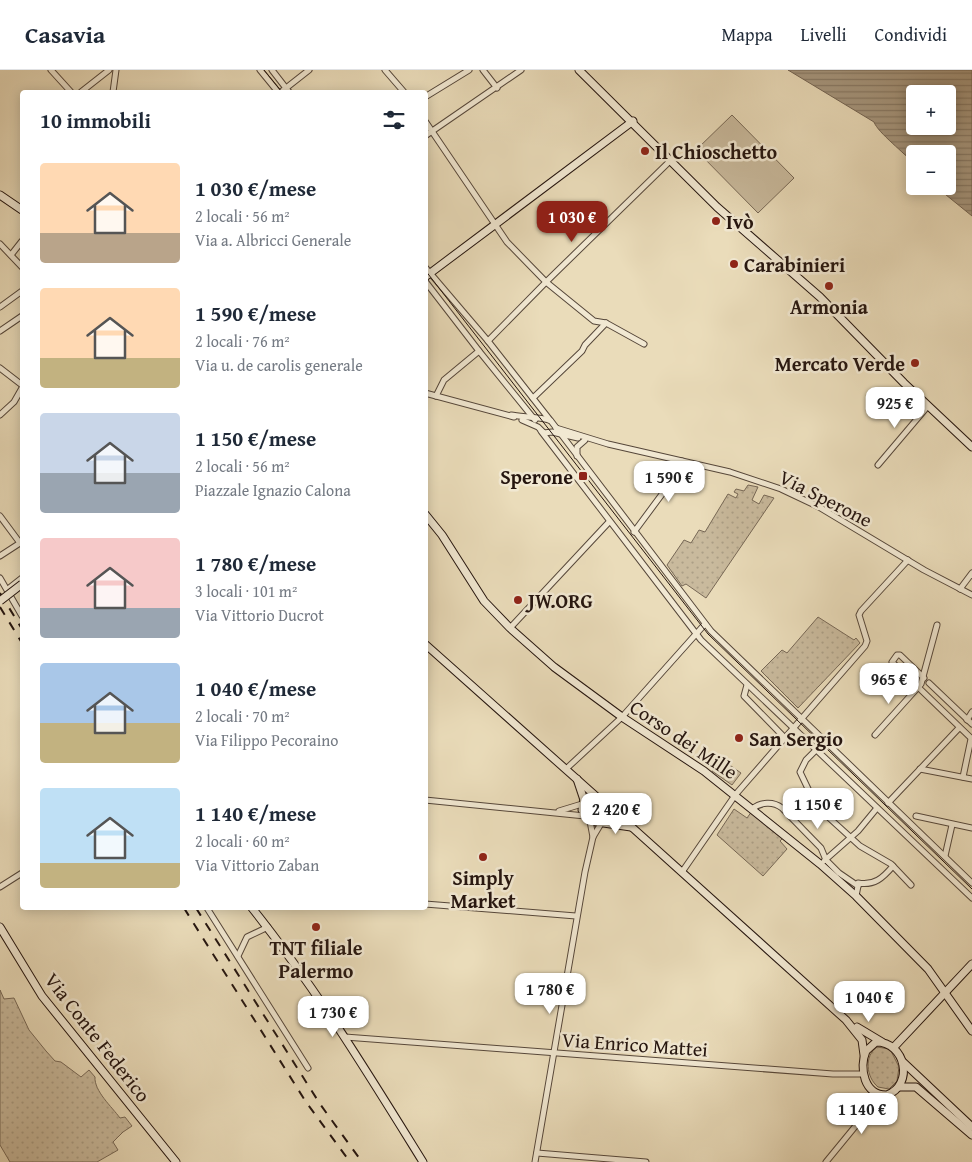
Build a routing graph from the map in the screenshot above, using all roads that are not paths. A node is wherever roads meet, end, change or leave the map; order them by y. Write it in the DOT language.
graph roads {
  1 [pos="50,70"];
  2 [pos="109,70"];
  3 [pos="116,70"];
  4 [pos="260,70"];
  5 [pos="272,70"];
  6 [pos="309,70"];
  7 [pos="385,70"];
  8 [pos="469,70"];
  9 [pos="483,70"];
  10 [pos="521,70"];
  11 [pos="579,70"];
  12 [pos="101,76"];
  13 [pos="114,84"];
  14 [pos="285,87"];
  15 [pos="497,88"];
  16 [pos="69,90"];
  17 [pos="84,90"];
  18 [pos="113,90"];
  19 [pos="277,90"];
  20 [pos="281,90"];
  21 [pos="287,90"];
  22 [pos="402,90"];
  23 [pos="428,95"];
  24 [pos="633,121"];
  25 [pos="428,125"];
  26 [pos="432,131"];
  27 [pos="428,134"];
  28 [pos="671,160"];
  29 [pos="0,195"];
  30 [pos="20,209"];
  31 [pos="496,225"];
  32 [pos="0,244"];
  33 [pos="20,244"];
  34 [pos="11,255"];
  35 [pos="20,265"];
  36 [pos="428,271"];
  37 [pos="428,274"];
  38 [pos="546,282"];
  39 [pos="428,285"];
  40 [pos="20,292"];
  41 [pos="0,307"];
  42 [pos="20,317"];
  43 [pos="606,323"];
  44 [pos="0,332"];
  45 [pos="488,341"];
  46 [pos="644,344"];
  47 [pos="479,352"];
  48 [pos="0,368"];
  49 [pos="20,384"];
  50 [pos="20,390"];
  51 [pos="428,394"];
  52 [pos="436,396"];
  53 [pos="533,398"];
  54 [pos="928,406"];
  55 [pos="526,408"];
  56 [pos="0,415"];
  57 [pos="511,416"];
  58 [pos="521,417"];
  59 [pos="538,424"];
  60 [pos="553,426"];
  61 [pos="560,433"];
  62 [pos="585,440"];
  63 [pos="598,441"];
  64 [pos="972,447"];
  65 [pos="577,456"];
  66 [pos="682,461"];
  67 [pos="878,465"];
  68 [pos="0,516"];
  69 [pos="428,518"];
  70 [pos="609,522"];
  71 [pos="634,532"];
  72 [pos="20,544"];
  73 [pos="20,546"];
  74 [pos="0,556"];
  75 [pos="908,560"];
  76 [pos="972,573"];
  77 [pos="0,578"];
  78 [pos="20,580"];
  79 [pos="20,586"];
  80 [pos="8,589"];
  81 [pos="960,589"];
  82 [pos="972,595"];
  83 [pos="0,601"];
  84 [pos="20,612"];
  85 [pos="705,624"];
  86 [pos="937,625"];
  87 [pos="510,628"];
  88 [pos="696,634"];
  89 [pos="428,647"];
  90 [pos="924,678"];
  91 [pos="929,683"];
  92 [pos="747,685"];
  93 [pos="918,688"];
  94 [pos="940,694"];
  95 [pos="932,702"];
  96 [pos="972,712"];
  97 [pos="622,717"];
  98 [pos="802,718"];
  99 [pos="967,720"];
  100 [pos="972,724"];
  101 [pos="793,727"];
  102 [pos="960,728"];
  103 [pos="875,735"];
  104 [pos="784,737"];
  105 [pos="972,739"];
  106 [pos="816,750"];
  107 [pos="566,769"];
  108 [pos="920,769"];
  109 [pos="963,777"];
  110 [pos="577,779"];
  111 [pos="972,779"];
  112 [pos="736,794"];
  113 [pos="598,798"];
  114 [pos="428,800"];
  115 [pos="583,802"];
  116 [pos="888,802"];
  117 [pos="877,808"];
  118 [pos="752,809"];
  119 [pos="556,812"];
  120 [pos="610,812"];
  121 [pos="916,816"];
  122 [pos="588,818"];
  123 [pos="603,822"];
  124 [pos="952,825"];
  125 [pos="631,827"];
  126 [pos="972,828"];
  127 [pos="593,837"];
  128 [pos="851,837"];
  129 [pos="945,856"];
  130 [pos="823,862"];
  131 [pos="893,866"];
  132 [pos="682,872"];
  133 [pos="20,874"];
  134 [pos="972,882"];
  135 [pos="911,884"];
  136 [pos="858,886"];
  137 [pos="0,887"];
  138 [pos="856,896"];
  139 [pos="972,898"];
  140 [pos="428,904"];
  141 [pos="208,910"];
  142 [pos="254,910"];
  143 [pos="576,916"];
  144 [pos="0,927"];
  145 [pos="268,927"];
  146 [pos="238,956"];
  147 [pos="972,964"];
  148 [pos="945,993"];
  149 [pos="846,1020"];
  150 [pos="972,1031"];
  151 [pos="345,1037"];
  152 [pos="882,1042"];
  153 [pos="894,1047"];
  154 [pos="554,1053"];
  155 [pos="864,1055"];
  156 [pos="902,1062"];
  157 [pos="308,1068"];
  158 [pos="862,1074"];
  159 [pos="899,1087"];
  160 [pos="880,1095"];
  161 [pos="972,1126"];
  162 [pos="972,1136"];
  163 [pos="537,1153"];
  164 [pos="176,1162"];
  165 [pos="423,1162"];
  166 [pos="536,1162"];
  167 [pos="646,1162"];
  168 [pos="826,1162"];
  1 -- 16 [label="street"];
  2 -- 12 [label="street"];
  3 -- 13 [label="street"];
  4 -- 19 [label="street"];
  5 -- 14 [label="street"];
  6 -- 14 [label="street"];
  7 -- 22 [label="street"];
  8 -- 23 [label="street"];
  9 -- 15 [label="street"];
  10 -- 15 [label="street"];
  11 -- 24 [label="street"];
  12 -- 13 [label="street"];
  12 -- 17 [label="street"];
  13 -- 18 [label="street"];
  14 -- 20 [label="street"];
  14 -- 21 [label="street"];
  15 -- 26 [label="street"];
  24 -- 28 [label="street"];
  24 -- 31 [label="street"];
  25 -- 26 [label="street"];
  26 -- 27 [label="street"];
  26 -- 31 [label="street"];
  28 -- 38 [label="street"];
  28 -- 54 [label="street"];
  29 -- 30 [label="street"];
  31 -- 36 [label="street"];
  31 -- 38 [label="street"];
  32 -- 34 [label="street"];
  33 -- 34 [label="street"];
  34 -- 35 [label="street"];
  37 -- 45 [label="street"];
  38 -- 43 [label="street"];
  38 -- 45 [label="street"];
  39 -- 47 [label="street"];
  40 -- 41 [label="street"];
  42 -- 44 [label="street"];
  43 -- 46 [label="street"];
  43 -- 53 [label="street"];
  45 -- 53 [label="street"];
  47 -- 52 [label="street"];
  47 -- 55 [label="street"];
  48 -- 49 [label="street"];
  50 -- 56 [label="street"];
  51 -- 52 [label="street"];
  52 -- 57 [label="street"];
  53 -- 60 [label="street"];
  54 -- 64 [label="street"];
  54 -- 67 [label="street"];
  55 -- 58 [label="street"];
  55 -- 59 [label="street"];
  57 -- 58 [label="street"];
  57 -- 59 [label="street"];
  58 -- 59 [label="street"];
  59 -- 60 [label="street"];
  59 -- 60 [label="street"];
  59 -- 70 [label="street"];
  60 -- 61 [label="street"];
  60 -- 63 [label="street"];
  61 -- 62 [label="street"];
  61 -- 65 [label="street"];
  62 -- 63 [label="street"];
  62 -- 65 [label="street"];
  63 -- 66 [label="street, Via Sperone"];
  65 -- 71 [label="street"];
  66 -- 71 [label="street"];
  66 -- 75 [label="street, Via Sperone"];
  68 -- 72 [label="street"];
  69 -- 87 [label="street, Corso dei Mille"];
  70 -- 87 [label="street"];
  70 -- 88 [label="street"];
  71 -- 85 [label="street"];
  73 -- 74 [label="street"];
  75 -- 81 [label="street, Via Sperone"];
  75 -- 98 [label="street"];
  76 -- 81 [label="street"];
  77 -- 80 [label="street"];
  78 -- 80 [label="street"];
  79 -- 83 [label="street, bridge"];
  80 -- 84 [label="street"];
  81 -- 82 [label="street, Via Sperone"];
  85 -- 88 [label="street"];
  85 -- 98 [label="street"];
  86 -- 90 [label="street"];
  87 -- 97 [label="street, Corso dei Mille"];
  88 -- 92 [label="street"];
  88 -- 97 [label="street"];
  89 -- 107 [label="street"];
  90 -- 93 [label="street"];
  90 -- 93 [label="street"];
  91 -- 94 [label="street"];
  92 -- 101 [label="street"];
  92 -- 104 [label="street"];
  93 -- 95 [label="street"];
  93 -- 103 [label="street"];
  94 -- 95 [label="street"];
  94 -- 99 [label="street"];
  95 -- 102 [label="street"];
  96 -- 99 [label="street"];
  97 -- 107 [label="street"];
  97 -- 112 [label="street, Corso dei Mille"];
  98 -- 101 [label="street"];
  98 -- 116 [label="street"];
  99 -- 100 [label="street"];
  101 -- 104 [label="street"];
  101 -- 106 [label="street"];
  102 -- 105 [label="street"];
  102 -- 108 [label="street"];
  104 -- 112 [label="street"];
  105 -- 109 [label="street"];
  106 -- 117 [label="street"];
  106 -- 128 [label="street"];
  107 -- 110 [label="street"];
  108 -- 109 [label="street"];
  108 -- 116 [label="street"];
  109 -- 111 [label="street"];
  110 -- 113 [label="street"];
  110 -- 115 [label="street"];
  112 -- 118 [label="street, Corso dei Mille"];
  112 -- 132 [label="street"];
  113 -- 115 [label="street"];
  113 -- 120 [label="street"];
  114 -- 119 [label="street"];
  115 -- 119 [label="street"];
  115 -- 122 [label="street"];
  116 -- 129 [label="street"];
  117 -- 128 [label="street"];
  117 -- 139 [label="street"];
  118 -- 130 [label="street, Corso dei Mille"];
  118 -- 130 [label="street"];
  119 -- 122 [label="street"];
  120 -- 123 [label="street"];
  120 -- 125 [label="street"];
  121 -- 124 [label="street"];
  122 -- 123 [label="street"];
  122 -- 127 [label="street"];
  123 -- 125 [label="street"];
  123 -- 127 [label="street"];
  124 -- 126 [label="street"];
  124 -- 129 [label="street"];
  125 -- 132 [label="street"];
  127 -- 143 [label="street"];
  128 -- 130 [label="street"];
  128 -- 131 [label="street"];
  129 -- 134 [label="street"];
  130 -- 136 [label="street"];
  130 -- 138 [label="street, Corso dei Mille"];
  131 -- 135 [label="street"];
  131 -- 136 [label="street"];
  132 -- 149 [label="street"];
  133 -- 137 [label="street"];
  136 -- 138 [label="street"];
  138 -- 148 [label="street, Corso dei Mille"];
  140 -- 143 [label="street"];
  141 -- 146 [label="street"];
  142 -- 145 [label="street"];
  143 -- 154 [label="street"];
  144 -- 164 [label="street, Via Conte Federico"];
  145 -- 146 [label="street"];
  145 -- 151 [label="street"];
  146 -- 157 [label="street"];
  147 -- 148 [label="street"];
  148 -- 150 [label="street, Corso dei Mille"];
  148 -- 153 [label="street"];
  149 -- 152 [label="street"];
  149 -- 155 [label="street"];
  151 -- 154 [label="street, Via Enrico Mattei"];
  151 -- 165 [label="street"];
  152 -- 153 [label="street"];
  152 -- 155 [label="street"];
  153 -- 156 [label="street"];
  154 -- 158 [label="street, Via Enrico Mattei"];
  154 -- 163 [label="street"];
  155 -- 158 [label="street"];
  156 -- 159 [label="street"];
  156 -- 161 [label="street"];
  158 -- 160 [label="street"];
  159 -- 160 [label="street"];
  159 -- 162 [label="street"];
  160 -- 168 [label="street"];
  163 -- 166 [label="street"];
  163 -- 167 [label="street"];
}
